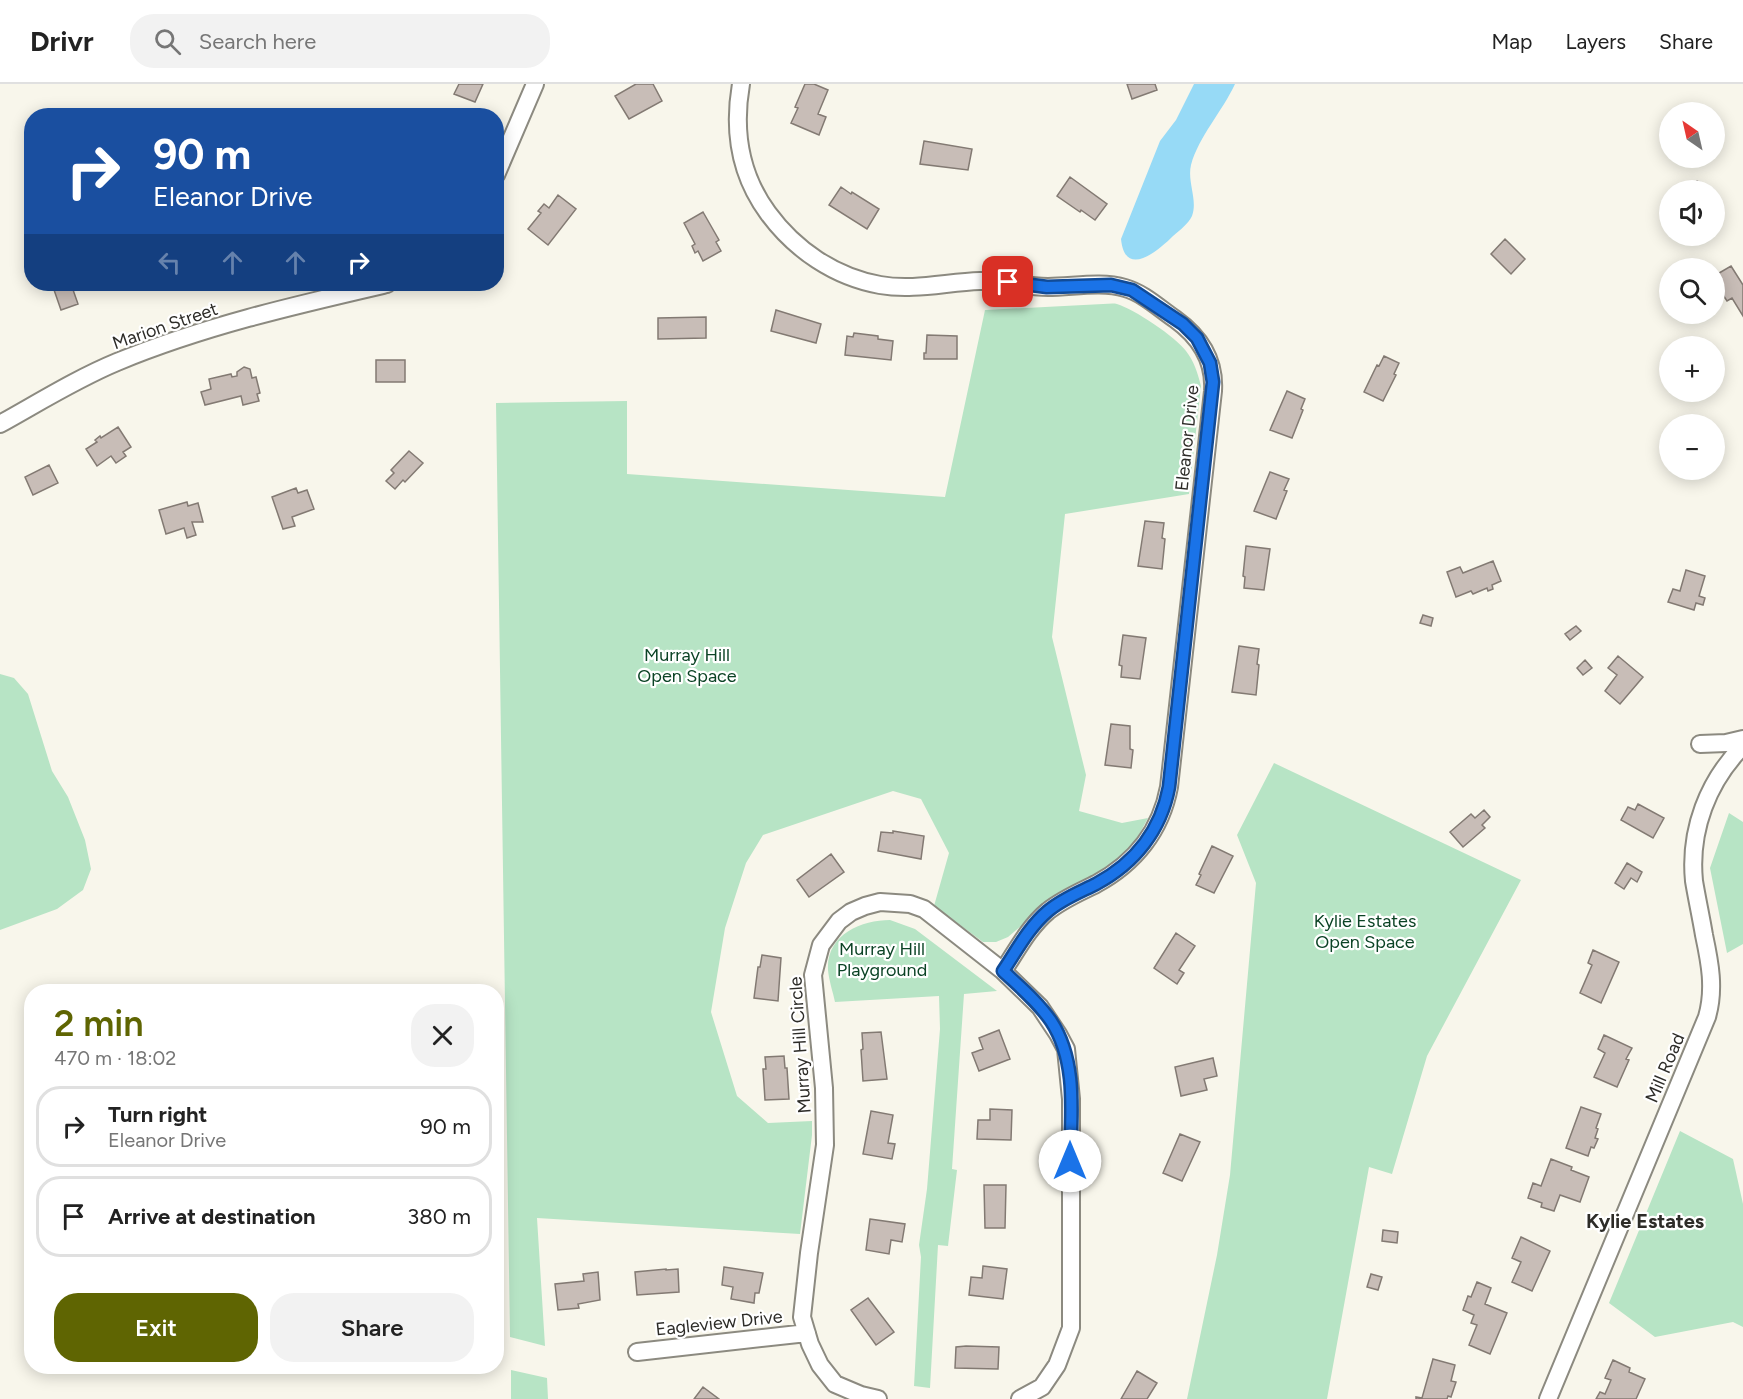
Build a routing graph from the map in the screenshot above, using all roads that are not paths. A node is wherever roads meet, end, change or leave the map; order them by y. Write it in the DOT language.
graph roads {
  1 [pos="535,84"];
  2 [pos="741,84"];
  3 [pos="504,156"];
  4 [pos="358,291"];
  5 [pos="0,424"];
  6 [pos="1743,739"];
  7 [pos="1700,744"];
  8 [pos="1743,746"];
  9 [pos="1003,971"];
  10 [pos="807,1333"];
  11 [pos="637,1352"];
  12 [pos="878,1399"];
  13 [pos="1020,1399"];
  14 [pos="1548,1399"];
  1 -- 3 [label="street"];
  2 -- 9 [label="street, Eleanor Drive"];
  4 -- 5 [label="street, Marion Street"];
  6 -- 7 [label="street"];
  8 -- 14 [label="street, Mill Road"];
  9 -- 10 [label="street, Murray Hill Circle"];
  9 -- 13 [label="street, Murray Hill Circle"];
  10 -- 11 [label="street, Eagleview Drive"];
  10 -- 12 [label="street, Murray Hill Circle"];
}
